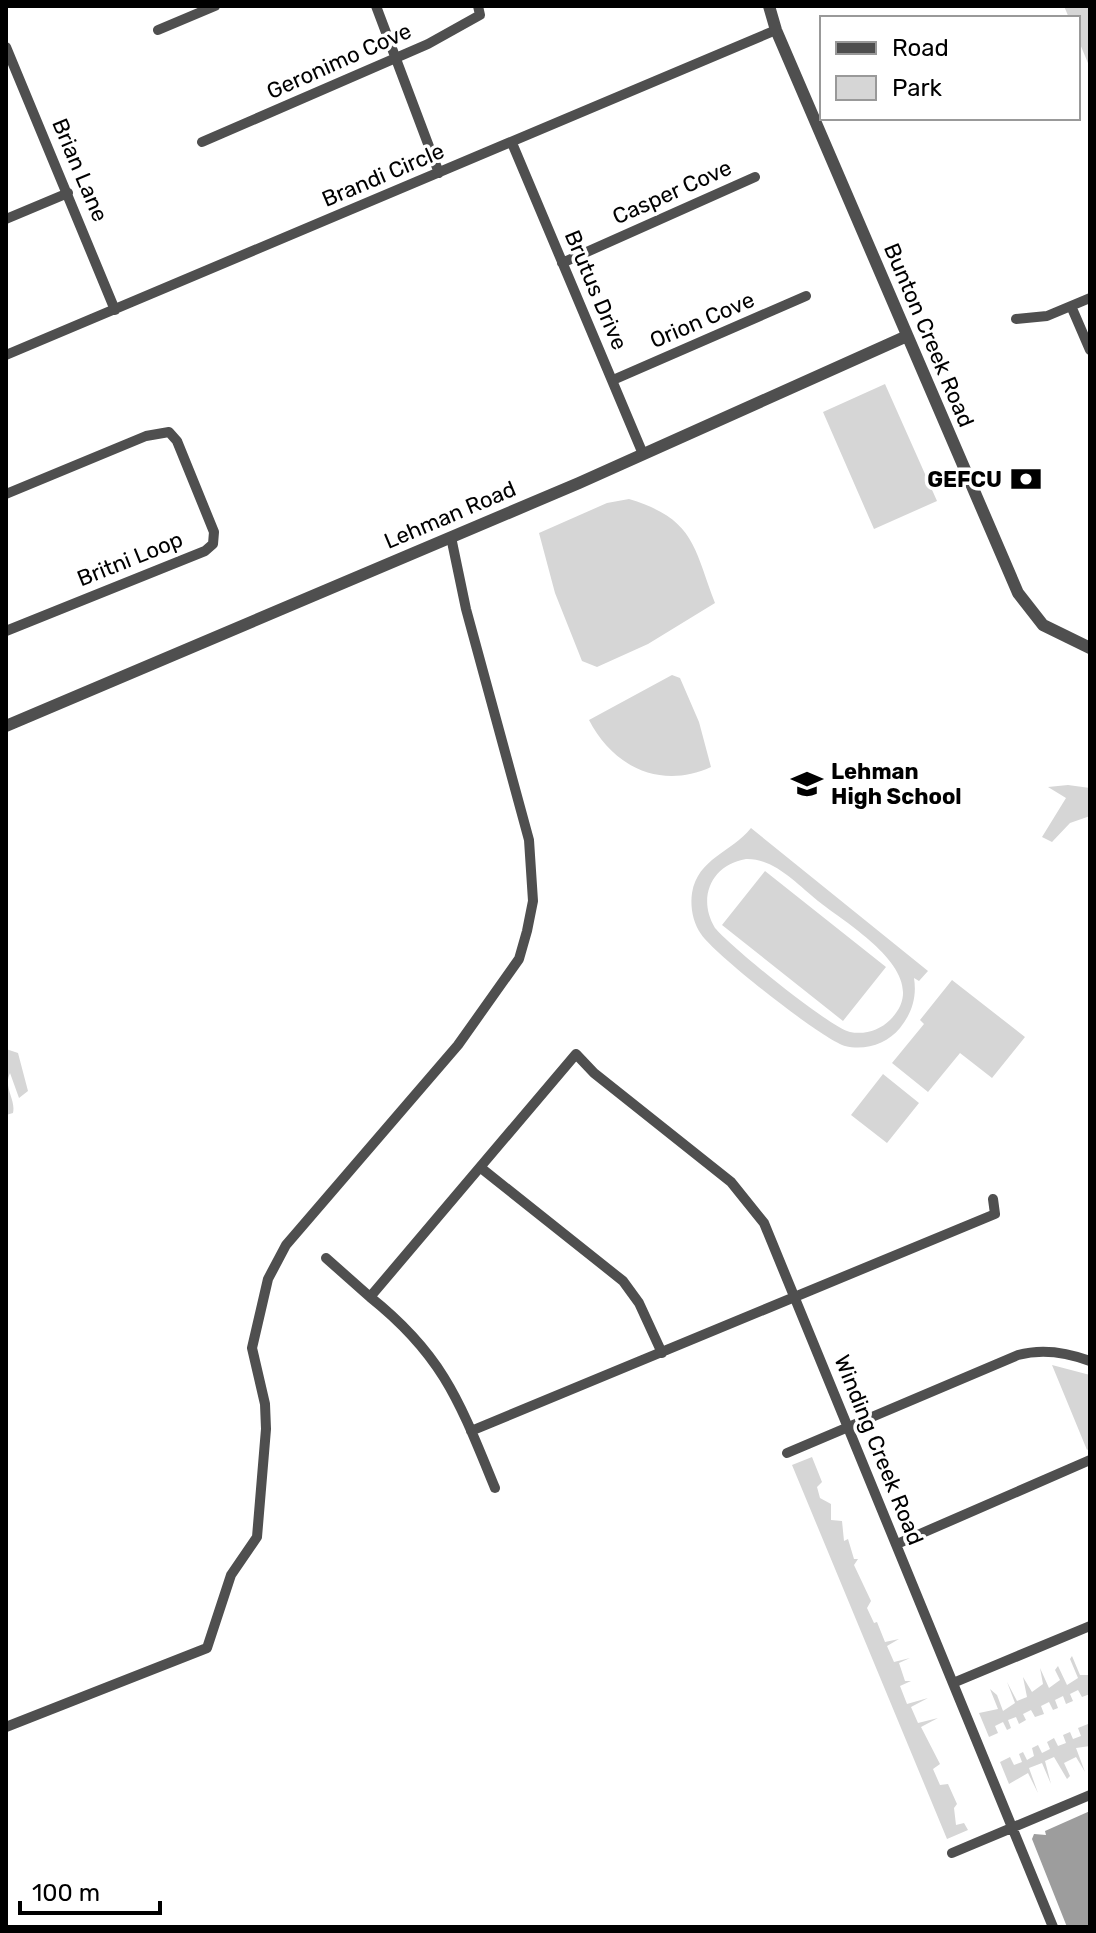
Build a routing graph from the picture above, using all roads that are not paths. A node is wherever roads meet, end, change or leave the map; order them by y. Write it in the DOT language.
graph roads {
  1 [pos="215,6"];
  2 [pos="376,6"];
  3 [pos="478,6"];
  4 [pos="769,6"];
  5 [pos="158,30"];
  6 [pos="776,30"];
  7 [pos="6,47"];
  8 [pos="394,59"];
  9 [pos="202,142"];
  10 [pos="512,143"];
  11 [pos="439,173"];
  12 [pos="755,177"];
  13 [pos="68,193"];
  14 [pos="6,219"];
  15 [pos="562,263"];
  16 [pos="806,296"];
  17 [pos="1090,298"];
  18 [pos="1071,306"];
  19 [pos="115,310"];
  20 [pos="1016,319"];
  21 [pos="907,336"];
  22 [pos="1090,350"];
  23 [pos="6,355"];
  24 [pos="613,380"];
  25 [pos="643,454"];
  26 [pos="6,494"];
  27 [pos="451,537"];
  28 [pos="6,631"];
  29 [pos="1090,648"];
  30 [pos="6,726"];
  31 [pos="481,1168"];
  32 [pos="993,1199"];
  33 [pos="326,1258"];
  34 [pos="370,1297"];
  35 [pos="796,1298"];
  36 [pos="662,1353"];
  37 [pos="1090,1361"];
  38 [pos="847,1426"];
  39 [pos="471,1431"];
  40 [pos="787,1453"];
  41 [pos="1090,1460"];
  42 [pos="495,1488"];
  43 [pos="897,1544"];
  44 [pos="1090,1626"];
  45 [pos="953,1683"];
  46 [pos="6,1727"];
  47 [pos="1090,1795"];
  48 [pos="1012,1828"];
  49 [pos="952,1853"];
  50 [pos="1053,1927"];
  1 -- 5 [label="street"];
  2 -- 8 [label="street"];
  3 -- 8 [label="street, Geronimo Cove"];
  4 -- 6 [label="street, Bunton Creek Road"];
  6 -- 10 [label="street, Brandi Circle"];
  6 -- 21 [label="street, Bunton Creek Road"];
  7 -- 13 [label="street, Brian Lane"];
  8 -- 9 [label="street, Geronimo Cove"];
  8 -- 11 [label="street"];
  10 -- 11 [label="street, Brandi Circle"];
  10 -- 15 [label="street, Brutus Drive"];
  11 -- 19 [label="street, Brandi Circle"];
  12 -- 15 [label="street, Casper Cove"];
  13 -- 14 [label="street"];
  13 -- 19 [label="street, Brian Lane"];
  15 -- 24 [label="street, Brutus Drive"];
  16 -- 24 [label="street, Orion Cove"];
  17 -- 18 [label="street"];
  18 -- 20 [label="street"];
  18 -- 22 [label="street"];
  19 -- 23 [label="street, Brandi Circle"];
  21 -- 25 [label="street, Lehman Road"];
  21 -- 29 [label="street, Bunton Creek Road"];
  24 -- 25 [label="street, Brutus Drive"];
  25 -- 27 [label="street, Lehman Road"];
  26 -- 28 [label="street, Britni Loop"];
  27 -- 30 [label="street, Lehman Road"];
  27 -- 46 [label="street"];
  31 -- 34 [label="street"];
  31 -- 35 [label="street, Winding Creek Road"];
  31 -- 36 [label="street"];
  32 -- 35 [label="street"];
  33 -- 34 [label="street"];
  34 -- 39 [label="street"];
  35 -- 36 [label="street"];
  35 -- 38 [label="street, Winding Creek Road"];
  36 -- 39 [label="street"];
  37 -- 38 [label="street"];
  38 -- 40 [label="street"];
  38 -- 43 [label="street, Winding Creek Road"];
  39 -- 42 [label="street"];
  41 -- 43 [label="street"];
  43 -- 45 [label="street, Winding Creek Road"];
  44 -- 45 [label="street"];
  45 -- 48 [label="street, Winding Creek Road"];
  47 -- 48 [label="street"];
  48 -- 49 [label="street"];
  48 -- 50 [label="street, Winding Creek Road"];
}
